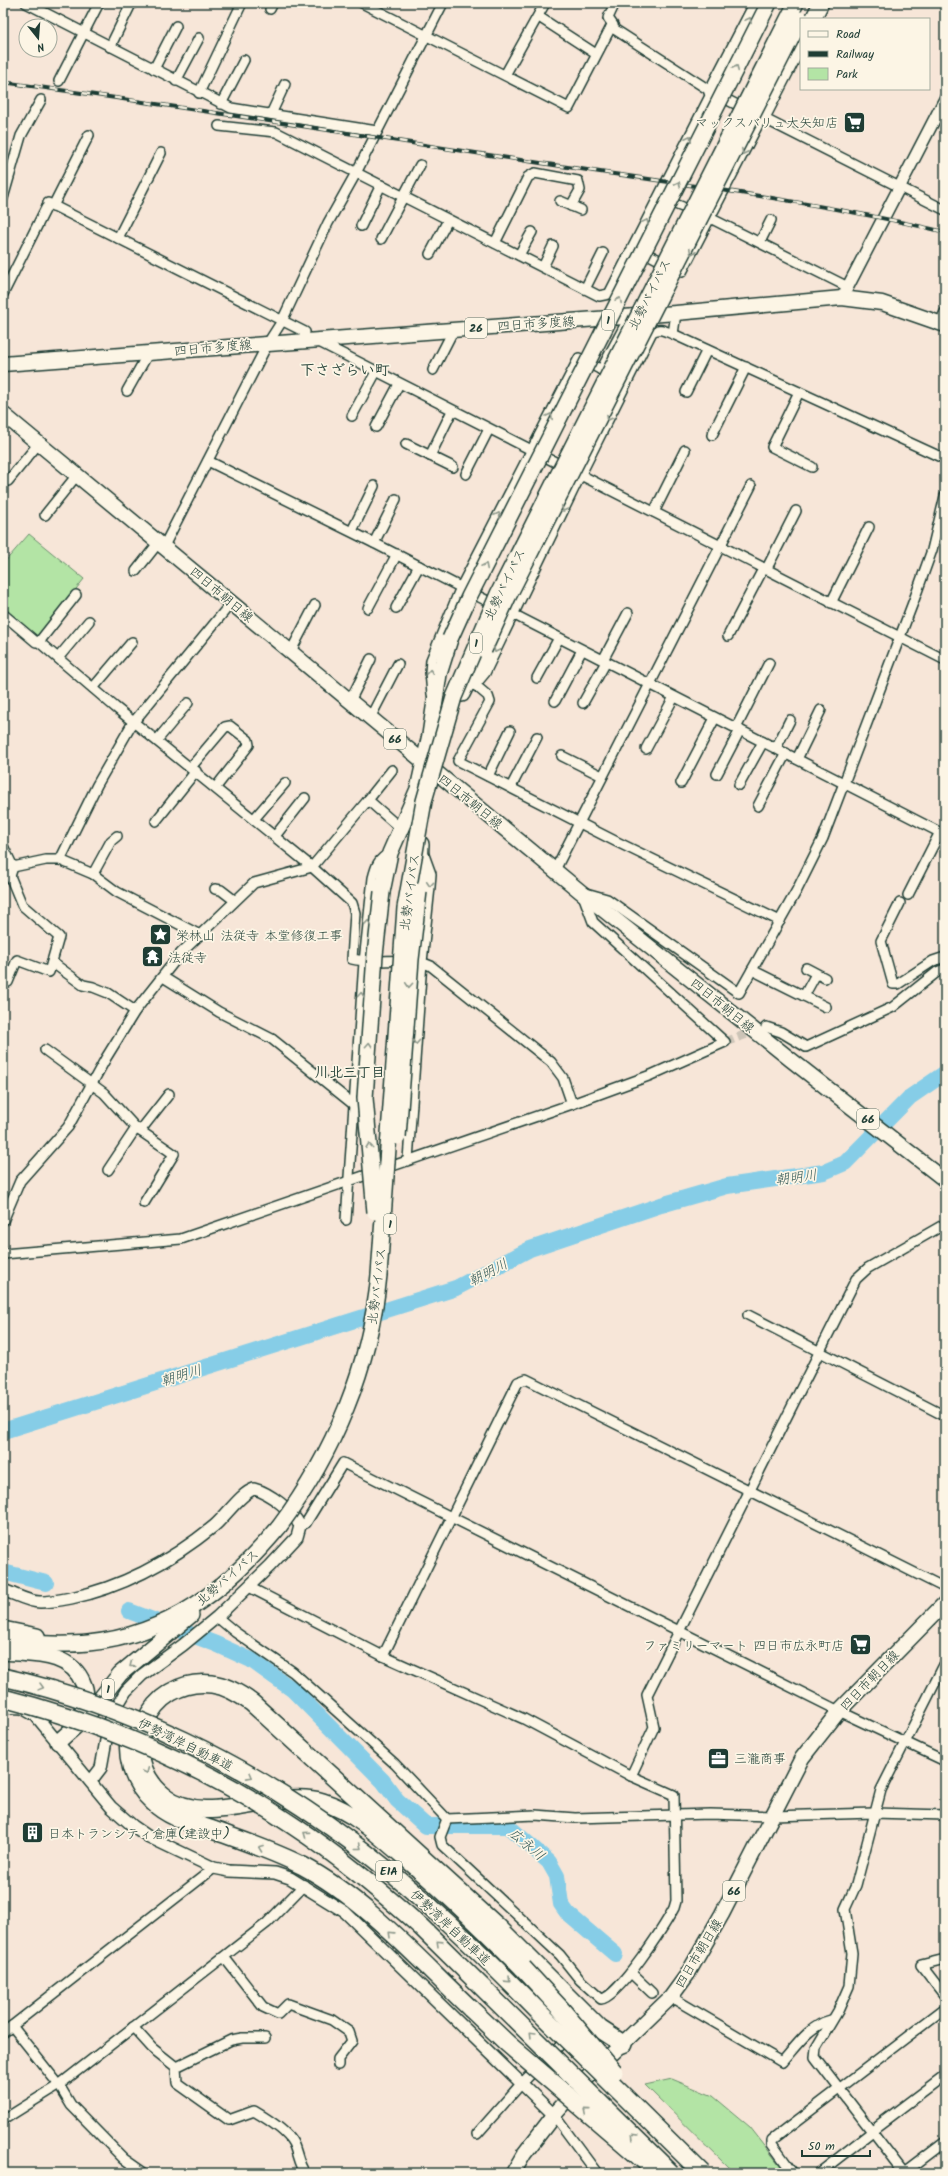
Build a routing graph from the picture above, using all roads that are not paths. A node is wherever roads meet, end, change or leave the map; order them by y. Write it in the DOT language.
graph roads {
  1 [pos="26,3"];
  2 [pos="99,3"];
  3 [pos="242,3"];
  4 [pos="362,3"];
  5 [pos="442,3"];
  6 [pos="545,3"];
  7 [pos="615,3"];
  8 [pos="758,3"];
  9 [pos="770,3"];
  10 [pos="796,3"];
  11 [pos="809,3"];
  12 [pos="821,3"];
  13 [pos="131,4"];
  14 [pos="539,17"];
  15 [pos="802,18"];
  16 [pos="814,18"];
  17 [pos="800,21"];
  18 [pos="176,26"];
  19 [pos="611,28"];
  20 [pos="84,33"];
  21 [pos="425,36"];
  22 [pos="199,38"];
  23 [pos="800,44"];
  24 [pos="110,47"];
  25 [pos="596,54"];
  26 [pos="244,60"];
  27 [pos="154,69"];
  28 [pos="504,75"];
  29 [pos="59,81"];
  30 [pos="176,81"];
  31 [pos="285,84"];
  32 [pos="712,92"];
  33 [pos="200,93"];
  34 [pos="945,99"];
  35 [pos="41,100"];
  36 [pos="221,104"];
  37 [pos="271,114"];
  38 [pos="762,117"];
  39 [pos="219,126"];
  40 [pos="378,131"];
  41 [pos="89,135"];
  42 [pos="161,152"];
  43 [pos="420,165"];
  44 [pos="356,173"];
  45 [pos="6,175"];
  46 [pos="382,186"];
  47 [pos="900,188"];
  48 [pos="403,197"];
  49 [pos="3,198"];
  50 [pos="658,198"];
  51 [pos="560,201"];
  52 [pos="49,205"];
  53 [pos="571,206"];
  54 [pos="581,210"];
  55 [pos="945,210"];
  56 [pos="710,218"];
  57 [pos="448,220"];
  58 [pos="771,220"];
  59 [pos="361,226"];
  60 [pos="532,232"];
  61 [pos="118,238"];
  62 [pos="381,239"];
  63 [pos="760,242"];
  64 [pos="495,243"];
  65 [pos="553,246"];
  66 [pos="633,246"];
  67 [pos="603,253"];
  68 [pos="430,254"];
  69 [pos="519,255"];
  70 [pos="659,260"];
  71 [pos="543,267"];
  72 [pos="585,289"];
  73 [pos="845,293"];
  74 [pos="3,294"];
  75 [pos="676,313"];
  76 [pos="630,316"];
  77 [pos="943,320"];
  78 [pos="282,321"];
  79 [pos="454,329"];
  80 [pos="673,334"];
  81 [pos="310,336"];
  82 [pos="268,343"];
  83 [pos="707,350"];
  84 [pos="149,352"];
  85 [pos="3,364"];
  86 [pos="746,368"];
  87 [pos="433,370"];
  88 [pos="602,370"];
  89 [pos="376,372"];
  90 [pos="626,383"];
  91 [pos="399,384"];
  92 [pos="127,391"];
  93 [pos="686,392"];
  94 [pos="799,392"];
  95 [pos="452,411"];
  96 [pos="3,414"];
  97 [pos="352,416"];
  98 [pos="376,427"];
  99 [pos="489,429"];
  100 [pos="712,435"];
  101 [pos="39,443"];
  102 [pos="406,444"];
  103 [pos="685,450"];
  104 [pos="532,451"];
  105 [pos="430,456"];
  106 [pos="945,459"];
  107 [pos="208,461"];
  108 [pos="812,466"];
  109 [pos="453,467"];
  110 [pos="466,474"];
  111 [pos="580,474"];
  112 [pos="77,475"];
  113 [pos="8,481"];
  114 [pos="374,486"];
  115 [pos="751,486"];
  116 [pos="945,496"];
  117 [pos="396,499"];
  118 [pos="796,511"];
  119 [pos="654,512"];
  120 [pos="45,515"];
  121 [pos="869,527"];
  122 [pos="352,531"];
  123 [pos="374,543"];
  124 [pos="161,544"];
  125 [pos="719,546"];
  126 [pos="396,554"];
  127 [pos="419,566"];
  128 [pos="764,570"];
  129 [pos="136,571"];
  130 [pos="461,587"];
  131 [pos="76,595"];
  132 [pos="232,602"];
  133 [pos="831,603"];
  134 [pos="315,605"];
  135 [pos="368,608"];
  136 [pos="396,608"];
  137 [pos="628,613"];
  138 [pos="3,614"];
  139 [pos="513,614"];
  140 [pos="89,621"];
  141 [pos="728,636"];
  142 [pos="899,637"];
  143 [pos="559,638"];
  144 [pos="39,642"];
  145 [pos="132,642"];
  146 [pos="582,650"];
  147 [pos="291,651"];
  148 [pos="58,658"];
  149 [pos="371,659"];
  150 [pos="945,660"];
  151 [pos="604,661"];
  152 [pos="769,663"];
  153 [pos="398,664"];
  154 [pos="537,678"];
  155 [pos="649,684"];
  156 [pos="471,685"];
  157 [pos="93,688"];
  158 [pos="674,697"];
  159 [pos="555,700"];
  160 [pos="350,701"];
  161 [pos="188,703"];
  162 [pos="583,703"];
  163 [pos="822,710"];
  164 [pos="434,711"];
  165 [pos="370,718"];
  166 [pos="715,718"];
  167 [pos="790,720"];
  168 [pos="135,721"];
  169 [pos="738,729"];
  170 [pos="510,732"];
  171 [pos="537,737"];
  172 [pos="158,740"];
  173 [pos="763,742"];
  174 [pos="776,748"];
  175 [pos="646,749"];
  176 [pos="786,753"];
  177 [pos="562,756"];
  178 [pos="797,759"];
  179 [pos="429,767"];
  180 [pos="194,769"];
  181 [pos="718,774"];
  182 [pos="390,776"];
  183 [pos="488,776"];
  184 [pos="602,776"];
  185 [pos="285,783"];
  186 [pos="681,783"];
  187 [pos="845,783"];
  188 [pos="740,785"];
  189 [pos="216,787"];
  190 [pos="511,787"];
  191 [pos="305,798"];
  192 [pos="368,800"];
  193 [pos="758,806"];
  194 [pos="254,819"];
  195 [pos="156,821"];
  196 [pos="579,822"];
  197 [pos="401,829"];
  198 [pos="942,834"];
  199 [pos="117,836"];
  200 [pos="275,836"];
  201 [pos="3,846"];
  202 [pos="421,847"];
  203 [pos="390,853"];
  204 [pos="60,860"];
  205 [pos="312,867"];
  206 [pos="555,870"];
  207 [pos="9,874"];
  208 [pos="93,874"];
  209 [pos="215,889"];
  210 [pos="581,892"];
  211 [pos="908,895"];
  212 [pos="234,900"];
  213 [pos="900,903"];
  214 [pos="780,921"];
  215 [pos="198,934"];
  216 [pos="945,957"];
  217 [pos="364,962"];
  218 [pos="422,962"];
  219 [pos="53,963"];
  220 [pos="806,968"];
  221 [pos="945,969"];
  222 [pos="752,970"];
  223 [pos="816,974"];
  224 [pos="163,977"];
  225 [pos="825,978"];
  226 [pos="8,982"];
  227 [pos="804,996"];
  228 [pos="826,1007"];
  229 [pos="135,1011"];
  230 [pos="766,1027"];
  231 [pos="45,1050"];
  232 [pos="92,1084"];
  233 [pos="169,1094"];
  234 [pos="353,1104"];
  235 [pos="572,1104"];
  236 [pos="138,1129"];
  237 [pos="408,1160"];
  238 [pos="108,1170"];
  239 [pos="348,1180"];
  240 [pos="945,1180"];
  241 [pos="7,1199"];
  242 [pos="144,1203"];
  243 [pos="346,1220"];
  244 [pos="3,1221"];
  245 [pos="945,1224"];
  246 [pos="3,1254"];
  247 [pos="376,1296"];
  248 [pos="748,1315"];
  249 [pos="367,1347"];
  250 [pos="820,1352"];
  251 [pos="945,1416"];
  252 [pos="750,1492"];
  253 [pos="452,1516"];
  254 [pos="300,1526"];
  255 [pos="249,1587"];
  256 [pos="945,1588"];
  257 [pos="3,1590"];
  258 [pos="945,1603"];
  259 [pos="217,1617"];
  260 [pos="178,1620"];
  261 [pos="3,1629"];
  262 [pos="144,1629"];
  263 [pos="679,1630"];
  264 [pos="3,1642"];
  265 [pos="3,1652"];
  266 [pos="383,1656"];
  267 [pos="945,1663"];
  268 [pos="3,1677"];
  269 [pos="3,1698"];
  270 [pos="3,1707"];
  271 [pos="839,1711"];
  272 [pos="58,1742"];
  273 [pos="906,1744"];
  274 [pos="945,1761"];
  275 [pos="631,1776"];
  276 [pos="91,1781"];
  277 [pos="874,1813"];
  278 [pos="945,1815"];
  279 [pos="675,1816"];
  280 [pos="773,1816"];
  281 [pos="447,1820"];
  282 [pos="214,1868"];
  283 [pos="304,1886"];
  284 [pos="224,1957"];
  285 [pos="945,1959"];
  286 [pos="631,1973"];
  287 [pos="577,1984"];
  288 [pos="652,1993"];
  289 [pos="945,1996"];
  290 [pos="671,1997"];
  291 [pos="945,2008"];
  292 [pos="831,2020"];
  293 [pos="12,2026"];
  294 [pos="579,2026"];
  295 [pos="133,2027"];
  296 [pos="3,2033"];
  297 [pos="265,2038"];
  298 [pos="623,2044"];
  299 [pos="338,2064"];
  300 [pos="176,2067"];
  301 [pos="945,2075"];
  302 [pos="521,2084"];
  303 [pos="59,2085"];
  304 [pos="839,2088"];
  305 [pos="554,2115"];
  306 [pos="3,2120"];
  307 [pos="872,2131"];
  308 [pos="477,2134"];
  309 [pos="945,2142"];
  310 [pos="144,2173"];
  311 [pos="305,2173"];
  312 [pos="513,2173"];
  313 [pos="597,2173"];
  314 [pos="658,2173"];
  315 [pos="671,2173"];
  316 [pos="702,2173"];
  317 [pos="712,2173"];
  318 [pos="794,2173"];
  319 [pos="819,2173"];
  320 [pos="904,2173"];
  1 -- 20 [label="street"];
  2 -- 20 [label="street"];
  3 -- 33 [label="street"];
  4 -- 21 [label="street"];
  5 -- 21 [label="street"];
  6 -- 14 [label="street"];
  7 -- 19 [label="street"];
  32 -- 8 [label="highway, one-way"];
  164 -- 9 [label="highway, 1, one-way, bridge"];
  10 -- 247 [label="highway, 北勢バイパス / 1, bridge"];
  11 -- 15 [label="highway, 1"];
  12 -- 16 [label="highway"];
  13 -- 24 [label="street"];
  14 -- 25 [label="street"];
  14 -- 28 [label="street"];
  17 -- 156 [label="highway, 1, bridge"];
  18 -- 27 [label="street"];
  19 -- 25 [label="street"];
  19 -- 32 [label="street"];
  20 -- 24 [label="street"];
  20 -- 29 [label="street"];
  21 -- 28 [label="street"];
  21 -- 40 [label="street"];
  22 -- 30 [label="street"];
  23 -- 38 [label="highway"];
  24 -- 27 [label="street"];
  25 -- 28 [label="street"];
  26 -- 36 [label="street"];
  27 -- 30 [label="street"];
  30 -- 33 [label="street"];
  31 -- 37 [label="street"];
  32 -- 38 [label="street"];
  50 -- 32 [label="street, one-way"];
  33 -- 36 [label="street"];
  34 -- 47 [label="street"];
  35 -- 45 [label="street"];
  36 -- 37 [label="street"];
  37 -- 40 [label="street"];
  38 -- 47 [label="street"];
  38 -- 56 [label="street, one-way"];
  39 -- 44 [label="street"];
  40 -- 44 [label="street"];
  41 -- 52 [label="street"];
  42 -- 61 [label="street"];
  43 -- 48 [label="street"];
  44 -- 46 [label="street"];
  44 -- 78 [label="street"];
  45 -- 49 [label="street"];
  46 -- 48 [label="street"];
  46 -- 59 [label="street"];
  47 -- 55 [label="street"];
  47 -- 73 [label="street"];
  48 -- 57 [label="street"];
  48 -- 62 [label="street"];
  50 -- 56 [label="street"];
  66 -- 50 [label="street, one-way"];
  51 -- 53 [label="street"];
  52 -- 61 [label="street"];
  52 -- 74 [label="street"];
  53 -- 54 [label="street"];
  53 -- 64 [label="street"];
  56 -- 63 [label="street"];
  56 -- 70 [label="street, one-way"];
  57 -- 64 [label="street"];
  57 -- 68 [label="street"];
  58 -- 63 [label="street"];
  60 -- 69 [label="street"];
  61 -- 78 [label="street"];
  63 -- 73 [label="street"];
  64 -- 69 [label="street"];
  65 -- 71 [label="street"];
  66 -- 70 [label="street"];
  66 -- 72 [label="street"];
  67 -- 72 [label="street"];
  69 -- 71 [label="street"];
  70 -- 76 [label="street"];
  71 -- 72 [label="street"];
  73 -- 75 [label="main road, 四日市多度線 / 26"];
  73 -- 77 [label="main road, 四日市多度線 / 26"];
  75 -- 76 [label="main road, 四日市多度線 / 26"];
  75 -- 80 [label="street"];
  76 -- 79 [label="main road, 四日市多度線 / 26"];
  76 -- 88 [label="street"];
  78 -- 81 [label="street"];
  78 -- 82 [label="street"];
  79 -- 81 [label="main road, 四日市多度線 / 26"];
  79 -- 87 [label="street"];
  80 -- 83 [label="street"];
  80 -- 90 [label="street"];
  81 -- 82 [label="main road, 四日市多度線 / 26"];
  81 -- 89 [label="street"];
  82 -- 84 [label="main road, 四日市多度線 / 26"];
  82 -- 107 [label="street"];
  83 -- 86 [label="street"];
  83 -- 93 [label="street"];
  84 -- 85 [label="main road, 四日市多度線 / 26"];
  84 -- 92 [label="street"];
  86 -- 94 [label="street"];
  86 -- 100 [label="street"];
  88 -- 90 [label="street"];
  104 -- 88 [label="street, one-way"];
  89 -- 91 [label="street"];
  89 -- 97 [label="street"];
  90 -- 111 [label="street, one-way"];
  91 -- 95 [label="street"];
  91 -- 98 [label="street"];
  94 -- 106 [label="street"];
  94 -- 108 [label="street"];
  95 -- 99 [label="street"];
  95 -- 105 [label="street"];
  96 -- 101 [label="main road, 四日市朝日線 / 66"];
  99 -- 104 [label="street"];
  99 -- 110 [label="street"];
  101 -- 112 [label="main road, 四日市朝日線 / 66"];
  101 -- 113 [label="street"];
  102 -- 105 [label="street"];
  103 -- 119 [label="street"];
  104 -- 111 [label="street"];
  130 -- 104 [label="street, one-way"];
  105 -- 109 [label="street"];
  107 -- 122 [label="street"];
  107 -- 124 [label="street"];
  111 -- 119 [label="street"];
  111 -- 139 [label="street, one-way"];
  112 -- 120 [label="street"];
  112 -- 124 [label="main road, 四日市朝日線 / 66"];
  114 -- 122 [label="street"];
  115 -- 125 [label="street"];
  116 -- 142 [label="street"];
  117 -- 123 [label="street"];
  118 -- 128 [label="street"];
  119 -- 125 [label="street"];
  121 -- 133 [label="street"];
  122 -- 123 [label="street"];
  123 -- 126 [label="street"];
  124 -- 129 [label="street"];
  124 -- 132 [label="main road, 四日市朝日線 / 66"];
  125 -- 128 [label="street"];
  125 -- 155 [label="street"];
  126 -- 127 [label="street"];
  126 -- 135 [label="street"];
  127 -- 130 [label="street"];
  127 -- 136 [label="street"];
  128 -- 133 [label="street"];
  128 -- 141 [label="street"];
  130 -- 139 [label="street"];
  164 -- 130 [label="street, one-way"];
  131 -- 144 [label="street"];
  132 -- 147 [label="main road, 四日市朝日線 / 66"];
  132 -- 168 [label="street"];
  133 -- 142 [label="street"];
  134 -- 147 [label="street"];
  137 -- 151 [label="street"];
  138 -- 144 [label="street"];
  139 -- 143 [label="street"];
  139 -- 156 [label="street, one-way"];
  140 -- 148 [label="street"];
  142 -- 150 [label="street"];
  142 -- 187 [label="street"];
  143 -- 146 [label="street"];
  143 -- 154 [label="street"];
  144 -- 148 [label="street"];
  145 -- 157 [label="street"];
  146 -- 151 [label="street"];
  146 -- 159 [label="street"];
  147 -- 160 [label="main road, 四日市朝日線 / 66"];
  148 -- 157 [label="street"];
  149 -- 160 [label="street"];
  151 -- 155 [label="street"];
  151 -- 162 [label="street"];
  152 -- 169 [label="street"];
  153 -- 165 [label="street"];
  155 -- 158 [label="street"];
  155 -- 184 [label="street"];
  156 -- 179 [label="highway, 1"];
  156 -- 183 [label="street"];
  157 -- 168 [label="street"];
  158 -- 166 [label="street"];
  158 -- 175 [label="street"];
  160 -- 165 [label="main road, 四日市朝日線 / 66"];
  161 -- 172 [label="street"];
  163 -- 178 [label="street"];
  164 -- 179 [label="highway, 1"];
  165 -- 179 [label="main road, 四日市朝日線 / 66"];
  166 -- 169 [label="street"];
  166 -- 186 [label="street"];
  167 -- 174 [label="street"];
  168 -- 172 [label="street"];
  168 -- 204 [label="street"];
  169 -- 173 [label="street"];
  169 -- 181 [label="street"];
  170 -- 183 [label="street"];
  171 -- 190 [label="street"];
  172 -- 180 [label="street"];
  173 -- 174 [label="street"];
  173 -- 188 [label="street"];
  174 -- 176 [label="street"];
  176 -- 178 [label="street"];
  176 -- 193 [label="street"];
  177 -- 184 [label="street"];
  178 -- 187 [label="street"];
  179 -- 197 [label="highway, 1"];
  179 -- 202 [label="highway, 1"];
  179 -- 206 [label="main road, 四日市朝日線 / 66"];
  180 -- 189 [label="street"];
  180 -- 189 [label="street"];
  180 -- 195 [label="street"];
  182 -- 192 [label="street"];
  183 -- 190 [label="street"];
  184 -- 196 [label="street"];
  185 -- 194 [label="street"];
  187 -- 198 [label="street"];
  187 -- 214 [label="street"];
  189 -- 194 [label="street"];
  190 -- 196 [label="street"];
  191 -- 200 [label="street"];
  192 -- 197 [label="street"];
  192 -- 205 [label="street"];
  194 -- 200 [label="street"];
  196 -- 206 [label="street"];
  196 -- 214 [label="street"];
  197 -- 203 [label="highway, 1"];
  198 -- 211 [label="street"];
  199 -- 208 [label="street"];
  200 -- 205 [label="street"];
  201 -- 207 [label="street"];
  202 -- 218 [label="street, one-way"];
  202 -- 249 [label="highway, 1, one-way, bridge"];
  217 -- 203 [label="street, one-way"];
  247 -- 203 [label="highway, 1, one-way, bridge"];
  204 -- 207 [label="street"];
  204 -- 208 [label="street"];
  205 -- 212 [label="street"];
  205 -- 217 [label="street"];
  206 -- 210 [label="main road, 四日市朝日線 / 66"];
  207 -- 219 [label="street"];
  208 -- 215 [label="street"];
  209 -- 212 [label="street"];
  210 -- 222 [label="street"];
  210 -- 235 [label="street"];
  210 -- 240 [label="main road, 四日市朝日線 / 66"];
  212 -- 215 [label="street"];
  213 -- 216 [label="street"];
  214 -- 222 [label="street"];
  215 -- 224 [label="street"];
  217 -- 218 [label="street"];
  234 -- 217 [label="street, one-way"];
  218 -- 235 [label="street"];
  218 -- 237 [label="street, one-way"];
  219 -- 226 [label="street"];
  219 -- 229 [label="street"];
  220 -- 223 [label="street"];
  221 -- 230 [label="street"];
  222 -- 227 [label="street"];
  223 -- 225 [label="street"];
  223 -- 227 [label="street"];
  224 -- 229 [label="street"];
  224 -- 234 [label="street"];
  227 -- 228 [label="street"];
  229 -- 232 [label="street"];
  231 -- 232 [label="street"];
  232 -- 236 [label="street"];
  232 -- 241 [label="street"];
  233 -- 236 [label="street"];
  234 -- 239 [label="street"];
  235 -- 237 [label="street"];
  236 -- 238 [label="street"];
  236 -- 242 [label="street"];
  237 -- 239 [label="street"];
  239 -- 243 [label="street"];
  239 -- 246 [label="street"];
  241 -- 244 [label="street"];
  245 -- 250 [label="street"];
  247 -- 249 [label="highway, 北勢バイパス / 1, bridge"];
  248 -- 250 [label="street"];
  249 -- 260 [label="highway, 北勢バイパス / 1, bridge"];
  250 -- 251 [label="street"];
  250 -- 252 [label="street"];
  252 -- 253 [label="street"];
  252 -- 256 [label="street"];
  252 -- 263 [label="street"];
  253 -- 254 [label="street"];
  253 -- 263 [label="street"];
  253 -- 266 [label="street"];
  254 -- 255 [label="street"];
  254 -- 257 [label="street"];
  255 -- 259 [label="street"];
  255 -- 266 [label="street"];
  258 -- 271 [label="main road, 四日市朝日線 / 66"];
  259 -- 276 [label="street"];
  259 -- 281 [label="street"];
  260 -- 262 [label="highway"];
  260 -- 272 [label="highway, 1, one-way"];
  261 -- 262 [label="highway"];
  262 -- 264 [label="highway"];
  263 -- 271 [label="street"];
  263 -- 275 [label="street"];
  265 -- 272 [label="highway"];
  266 -- 275 [label="street"];
  267 -- 273 [label="street"];
  268 -- 316 [label="highway, 伊勢湾岸自動車道 / E1A, one-way, bridge"];
  315 -- 269 [label="highway, 伊勢湾岸自動車道 / E1A, one-way, bridge"];
  270 -- 272 [label="street"];
  271 -- 273 [label="street"];
  271 -- 280 [label="main road, 四日市朝日線 / 66"];
  272 -- 276 [label="street"];
  273 -- 274 [label="street"];
  273 -- 277 [label="street"];
  275 -- 279 [label="street"];
  276 -- 282 [label="street"];
  277 -- 278 [label="street"];
  277 -- 280 [label="street"];
  277 -- 292 [label="street"];
  279 -- 280 [label="street"];
  279 -- 281 [label="street"];
  279 -- 286 [label="street"];
  280 -- 290 [label="main road, 四日市朝日線 / 66"];
  281 -- 287 [label="street"];
  282 -- 283 [label="street"];
  282 -- 293 [label="street"];
  283 -- 284 [label="street"];
  283 -- 302 [label="street"];
  284 -- 295 [label="street"];
  284 -- 299 [label="street"];
  285 -- 289 [label="street"];
  286 -- 287 [label="street"];
  286 -- 288 [label="street"];
  287 -- 298 [label="highway"];
  314 -- 287 [label="highway, one-way, bridge"];
  290 -- 292 [label="street"];
  290 -- 298 [label="main road, 四日市朝日線 / 66"];
  291 -- 304 [label="street"];
  292 -- 304 [label="street"];
  293 -- 296 [label="street"];
  293 -- 303 [label="street"];
  294 -- 302 [label="street"];
  295 -- 300 [label="street"];
  295 -- 303 [label="street"];
  297 -- 300 [label="street"];
  298 -- 305 [label="main road, 四日市朝日線 / 66"];
  298 -- 317 [label="highway, one-way, bridge"];
  300 -- 311 [label="street"];
  301 -- 307 [label="street"];
  302 -- 305 [label="street"];
  302 -- 308 [label="street"];
  303 -- 306 [label="street"];
  303 -- 310 [label="street"];
  304 -- 307 [label="street"];
  304 -- 318 [label="street"];
  305 -- 312 [label="main road, 四日市朝日線 / 66"];
  305 -- 313 [label="street"];
  307 -- 319 [label="street"];
  307 -- 320 [label="street"];
  309 -- 320 [label="street"];
}
